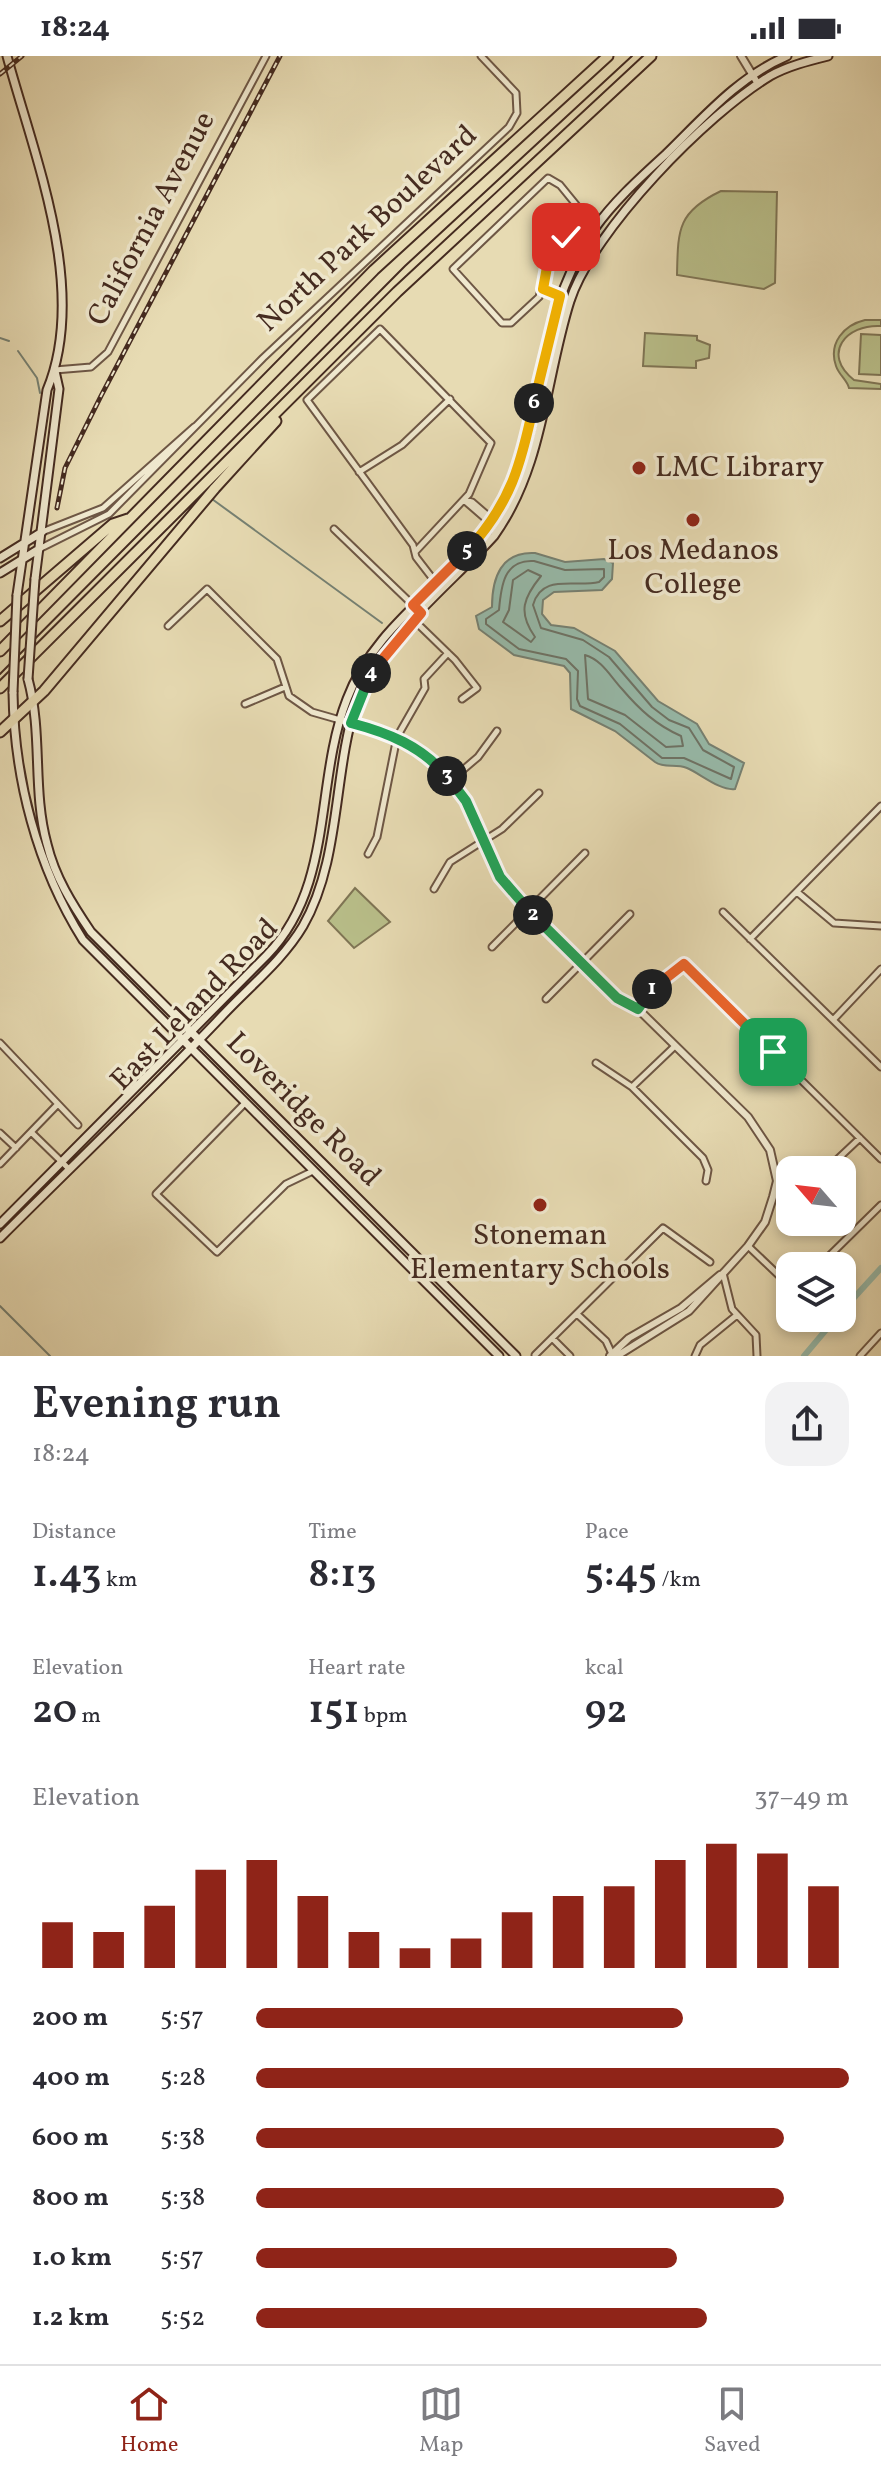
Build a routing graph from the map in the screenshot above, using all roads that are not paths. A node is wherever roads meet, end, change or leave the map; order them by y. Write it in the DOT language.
graph roads {
  1 [pos="7,56"];
  2 [pos="266,56"];
  3 [pos="481,56"];
  4 [pos="608,56"];
  5 [pos="651,56"];
  6 [pos="741,56"];
  7 [pos="787,56"];
  8 [pos="828,56"];
  9 [pos="752,74"];
  10 [pos="758,84"];
  11 [pos="692,128"];
  12 [pos="698,136"];
  13 [pos="543,289"];
  14 [pos="560,296"];
  15 [pos="571,300"];
  16 [pos="55,370"];
  17 [pos="305,384"];
  18 [pos="450,399"];
  19 [pos="195,427"];
  20 [pos="359,472"];
  21 [pos="464,500"];
  22 [pos="131,518"];
  23 [pos="493,520"];
  24 [pos="501,526"];
  25 [pos="334,529"];
  26 [pos="42,532"];
  27 [pos="23,544"];
  28 [pos="39,549"];
  29 [pos="415,552"];
  30 [pos="0,558"];
  31 [pos="20,562"];
  32 [pos="0,573"];
  33 [pos="436,583"];
  34 [pos="413,605"];
  35 [pos="421,613"];
  36 [pos="0,621"];
  37 [pos="168,626"];
  38 [pos="421,627"];
  39 [pos="0,651"];
  40 [pos="448,653"];
  41 [pos="285,687"];
  42 [pos="0,688"];
  43 [pos="34,699"];
  44 [pos="462,699"];
  45 [pos="245,704"];
  46 [pos="14,719"];
  47 [pos="340,720"];
  48 [pos="351,723"];
  49 [pos="497,731"];
  50 [pos="0,732"];
  51 [pos="397,737"];
  52 [pos="451,780"];
  53 [pos="539,793"];
  54 [pos="881,806"];
  55 [pos="483,839"];
  56 [pos="585,853"];
  57 [pos="368,854"];
  58 [pos="434,889"];
  59 [pos="797,892"];
  60 [pos="527,909"];
  61 [pos="723,912"];
  62 [pos="630,914"];
  63 [pos="881,926"];
  64 [pos="750,939"];
  65 [pos="492,947"];
  66 [pos="581,964"];
  67 [pos="881,969"];
  68 [pos="546,999"];
  69 [pos="638,1009"];
  70 [pos="833,1020"];
  71 [pos="189,1031"];
  72 [pos="181,1040"];
  73 [pos="199,1040"];
  74 [pos="0,1043"];
  75 [pos="675,1046"];
  76 [pos="191,1049"];
  77 [pos="596,1063"];
  78 [pos="881,1066"];
  79 [pos="632,1087"];
  80 [pos="245,1103"];
  81 [pos="57,1105"];
  82 [pos="78,1125"];
  83 [pos="31,1132"];
  84 [pos="0,1133"];
  85 [pos="860,1138"];
  86 [pos="16,1148"];
  87 [pos="841,1156"];
  88 [pos="881,1159"];
  89 [pos="62,1161"];
  90 [pos="0,1164"];
  91 [pos="69,1169"];
  92 [pos="315,1170"];
  93 [pos="776,1177"];
  94 [pos="706,1181"];
  95 [pos="776,1184"];
  96 [pos="881,1205"];
  97 [pos="377,1219"];
  98 [pos="367,1223"];
  99 [pos="0,1224"];
  100 [pos="0,1238"];
  101 [pos="748,1246"];
  102 [pos="833,1252"];
  103 [pos="710,1262"];
  104 [pos="723,1273"];
  105 [pos="776,1273"];
  106 [pos="577,1314"];
  107 [pos="737,1315"];
  108 [pos="881,1333"];
  109 [pos="552,1338"];
  110 [pos="612,1354"];
  111 [pos="535,1355"];
  112 [pos="499,1356"];
  113 [pos="516,1356"];
  114 [pos="570,1356"];
  115 [pos="695,1356"];
  116 [pos="757,1356"];
  117 [pos="860,1356"];
  1 -- 16 [label="main road, Loveridge Road"];
  2 -- 16 [label="street, California Avenue"];
  3 -- 19 [label="street, North Park Boulevard"];
  4 -- 22 [label="highway"];
  5 -- 17 [label="highway"];
  6 -- 9 [label="street"];
  7 -- 9 [label="main road, East Leland Road"];
  8 -- 10 [label="main road, East Leland Road"];
  9 -- 10 [label="street"];
  9 -- 11 [label="main road, East Leland Road"];
  10 -- 12 [label="main road, East Leland Road"];
  11 -- 12 [label="main road"];
  11 -- 14 [label="main road, East Leland Road"];
  12 -- 15 [label="main road, East Leland Road"];
  13 -- 13 [label="street"];
  13 -- 14 [label="street"];
  14 -- 15 [label="street"];
  14 -- 23 [label="main road, East Leland Road"];
  15 -- 24 [label="main road, East Leland Road"];
  16 -- 26 [label="main road, Loveridge Road"];
  16 -- 27 [label="main road, Loveridge Road"];
  17 -- 42 [label="highway"];
  17 -- 43 [label="highway"];
  18 -- 20 [label="street"];
  18 -- 20 [label="street"];
  18 -- 21 [label="street"];
  19 -- 26 [label="street, North Park Boulevard"];
  19 -- 28 [label="street, North Park Boulevard"];
  20 -- 29 [label="street"];
  21 -- 23 [label="street"];
  21 -- 29 [label="street"];
  22 -- 36 [label="highway"];
  22 -- 39 [label="highway"];
  23 -- 24 [label="street"];
  23 -- 33 [label="main road, East Leland Road"];
  24 -- 35 [label="main road, East Leland Road"];
  25 -- 34 [label="street"];
  26 -- 27 [label="main road"];
  26 -- 28 [label="main road, Loveridge Road"];
  27 -- 30 [label="main road"];
  27 -- 31 [label="main road, Loveridge Road"];
  28 -- 31 [label="main road"];
  28 -- 43 [label="main road, Loveridge Road, bridge"];
  29 -- 33 [label="street"];
  31 -- 32 [label="main road"];
  31 -- 46 [label="main road, Loveridge Road, bridge"];
  33 -- 34 [label="main road, East Leland Road"];
  34 -- 35 [label="street"];
  34 -- 47 [label="main road, East Leland Road"];
  35 -- 48 [label="main road, East Leland Road"];
  37 -- 41 [label="street"];
  38 -- 40 [label="street"];
  40 -- 44 [label="street"];
  40 -- 51 [label="street"];
  41 -- 45 [label="street"];
  41 -- 47 [label="street"];
  43 -- 46 [label="highway"];
  43 -- 71 [label="main road, Loveridge Road"];
  46 -- 50 [label="highway"];
  46 -- 72 [label="main road, Loveridge Road"];
  47 -- 48 [label="street"];
  47 -- 71 [label="main road, East Leland Road"];
  48 -- 51 [label="street"];
  48 -- 73 [label="main road, East Leland Road"];
  49 -- 52 [label="street"];
  51 -- 52 [label="street"];
  51 -- 57 [label="street"];
  52 -- 55 [label="street"];
  53 -- 55 [label="street"];
  54 -- 59 [label="street"];
  55 -- 58 [label="street"];
  55 -- 60 [label="street"];
  56 -- 60 [label="street"];
  59 -- 63 [label="street"];
  59 -- 64 [label="street"];
  60 -- 65 [label="street"];
  60 -- 66 [label="street"];
  61 -- 64 [label="street"];
  62 -- 66 [label="street"];
  64 -- 70 [label="street"];
  66 -- 68 [label="street"];
  66 -- 69 [label="street"];
  67 -- 70 [label="street"];
  69 -- 75 [label="street"];
  69 -- 85 [label="street"];
  70 -- 78 [label="street"];
  71 -- 72 [label="main road, East Leland Road"];
  71 -- 73 [label="main road, Loveridge Road"];
  72 -- 76 [label="main road, Loveridge Road"];
  72 -- 89 [label="main road, East Leland Road"];
  73 -- 76 [label="main road, East Leland Road"];
  73 -- 97 [label="main road, Loveridge Road"];
  74 -- 81 [label="street"];
  75 -- 79 [label="street"];
  75 -- 93 [label="street"];
  76 -- 80 [label="main road, Loveridge Road"];
  76 -- 91 [label="main road, East Leland Road"];
  77 -- 79 [label="street"];
  79 -- 94 [label="street"];
  80 -- 92 [label="main road, Loveridge Road"];
  80 -- 92 [label="street"];
  81 -- 82 [label="street"];
  81 -- 83 [label="street"];
  83 -- 86 [label="street"];
  83 -- 89 [label="street"];
  84 -- 86 [label="street"];
  85 -- 87 [label="street"];
  85 -- 88 [label="street"];
  86 -- 90 [label="street"];
  89 -- 91 [label="street"];
  89 -- 99 [label="main road, East Leland Road"];
  91 -- 100 [label="main road, East Leland Road"];
  92 -- 98 [label="main road, Loveridge Road"];
  95 -- 101 [label="street"];
  96 -- 102 [label="street"];
  97 -- 98 [label="main road"];
  97 -- 113 [label="main road, Loveridge Road"];
  98 -- 112 [label="main road, Loveridge Road"];
  101 -- 104 [label="street"];
  101 -- 105 [label="street"];
  103 -- 106 [label="street"];
  104 -- 107 [label="street"];
  104 -- 110 [label="street"];
  106 -- 109 [label="street"];
  106 -- 110 [label="street"];
  107 -- 115 [label="street"];
  107 -- 116 [label="street"];
  108 -- 117 [label="street"];
  109 -- 111 [label="street"];
  109 -- 114 [label="street"];
}
